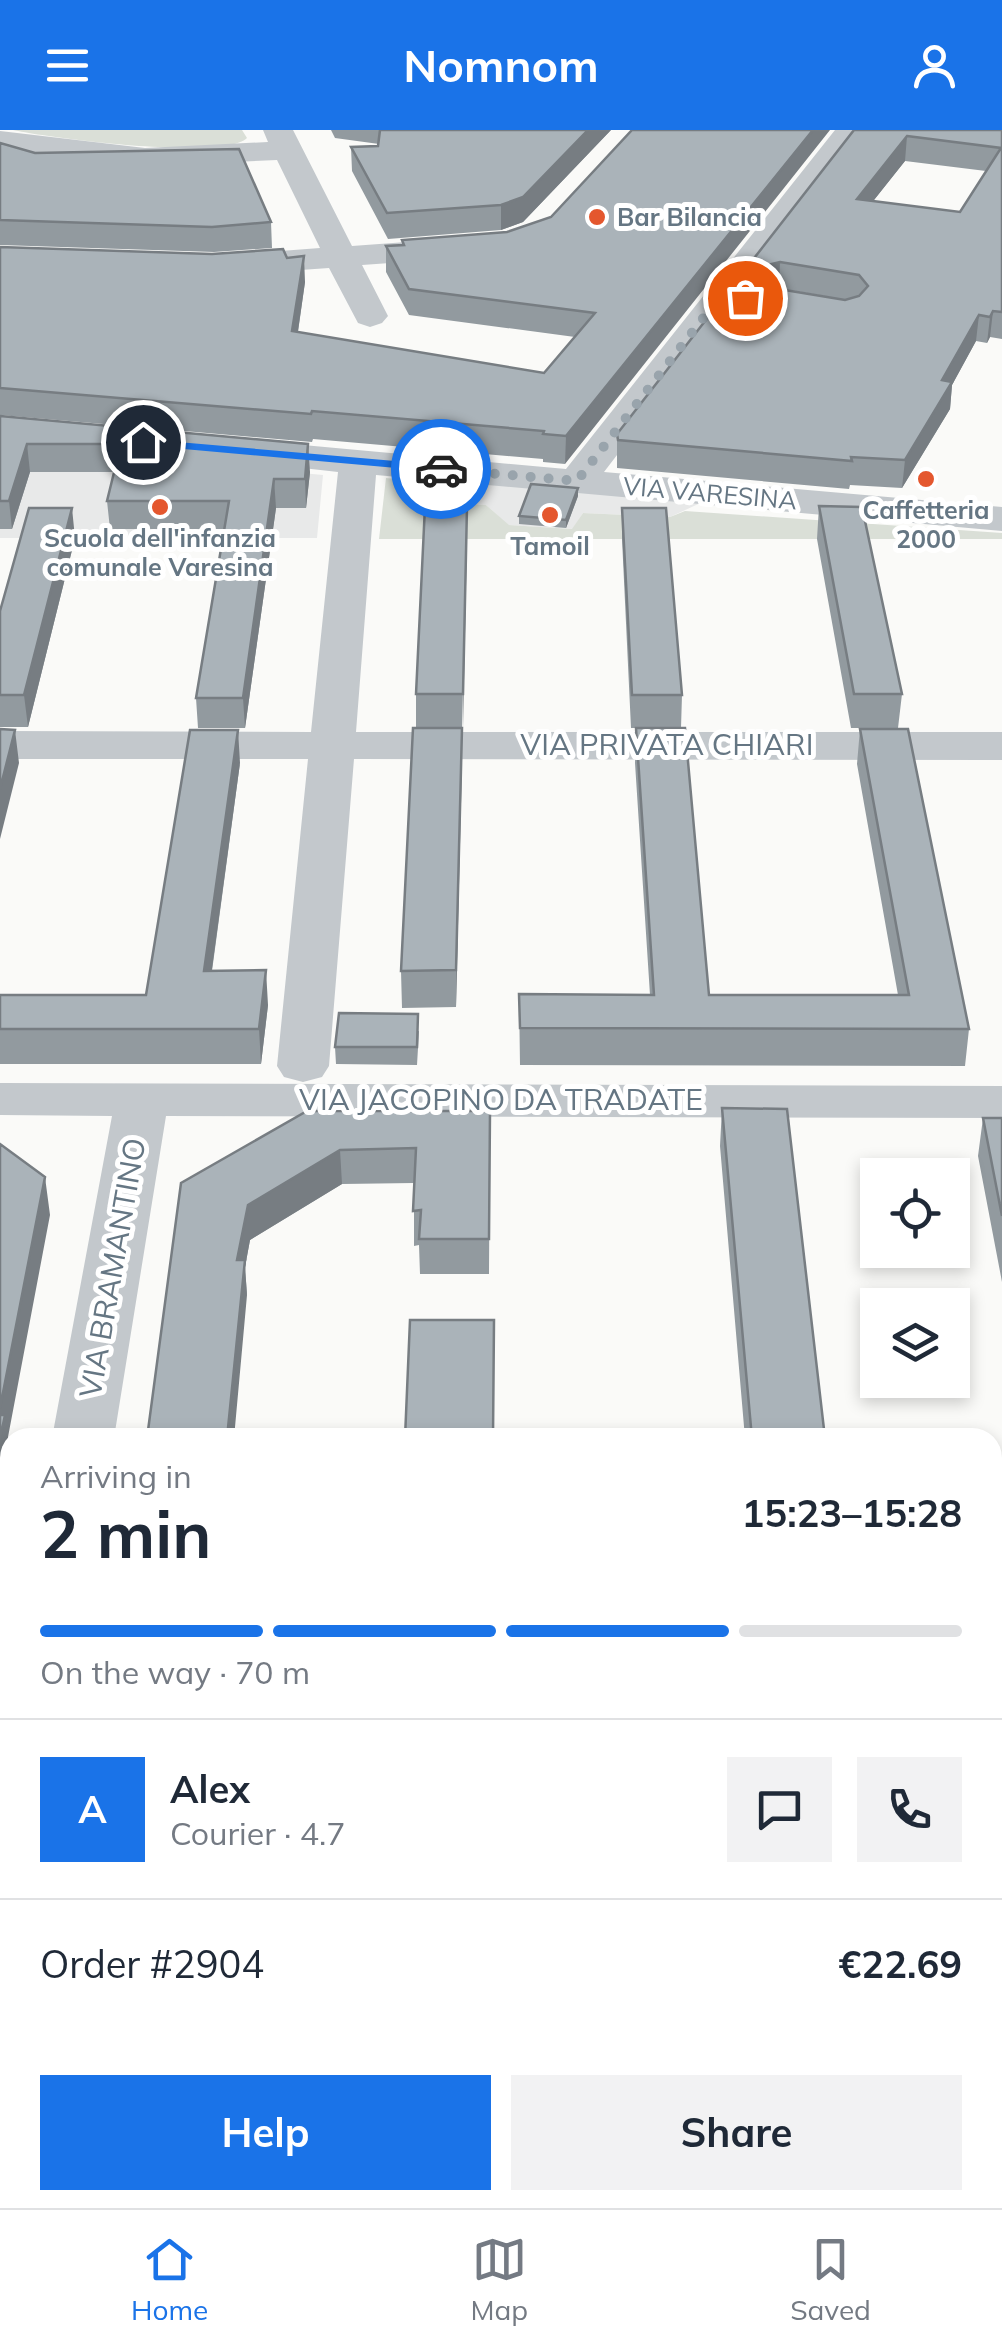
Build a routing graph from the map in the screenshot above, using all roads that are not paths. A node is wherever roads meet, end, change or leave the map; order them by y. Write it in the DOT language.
graph roads {
  1 [pos="851,130"];
  2 [pos="283,140"];
  3 [pos="5,154"];
  4 [pos="488,246"];
  5 [pos="342,259"];
  6 [pos="196,266"];
  7 [pos="370,316"];
  8 [pos="205,448"];
  9 [pos="359,467"];
  10 [pos="448,469"];
  11 [pos="577,481"];
  12 [pos="687,491"];
  13 [pos="1002,519"];
  14 [pos="332,744"];
  15 [pos="0,745"];
  16 [pos="1002,746"];
  17 [pos="302,1066"];
  18 [pos="0,1099"];
  19 [pos="142,1100"];
  20 [pos="1002,1102"];
  21 [pos="85,1428"];
  1 -- 11 [label="street"];
  2 -- 3 [label="street"];
  2 -- 5 [label="street"];
  4 -- 5 [label="street"];
  5 -- 6 [label="street"];
  5 -- 7 [label="street"];
  8 -- 9 [label="street, VIA VARESINA"];
  9 -- 10 [label="street, VIA VARESINA"];
  9 -- 14 [label="street"];
  10 -- 11 [label="street, VIA VARESINA"];
  10 -- 12 [label="street"];
  11 -- 12 [label="street, VIA VARESINA"];
  12 -- 13 [label="street, VIA VARESINA"];
  14 -- 15 [label="street, VIA PRIVATA CHIARI"];
  14 -- 16 [label="street, VIA PRIVATA CHIARI"];
  14 -- 17 [label="street"];
  18 -- 19 [label="street, VIA JACOPINO DA TRADATE"];
  19 -- 20 [label="street, VIA JACOPINO DA TRADATE"];
  19 -- 21 [label="street, VIA BRAMANTINO"];
}
